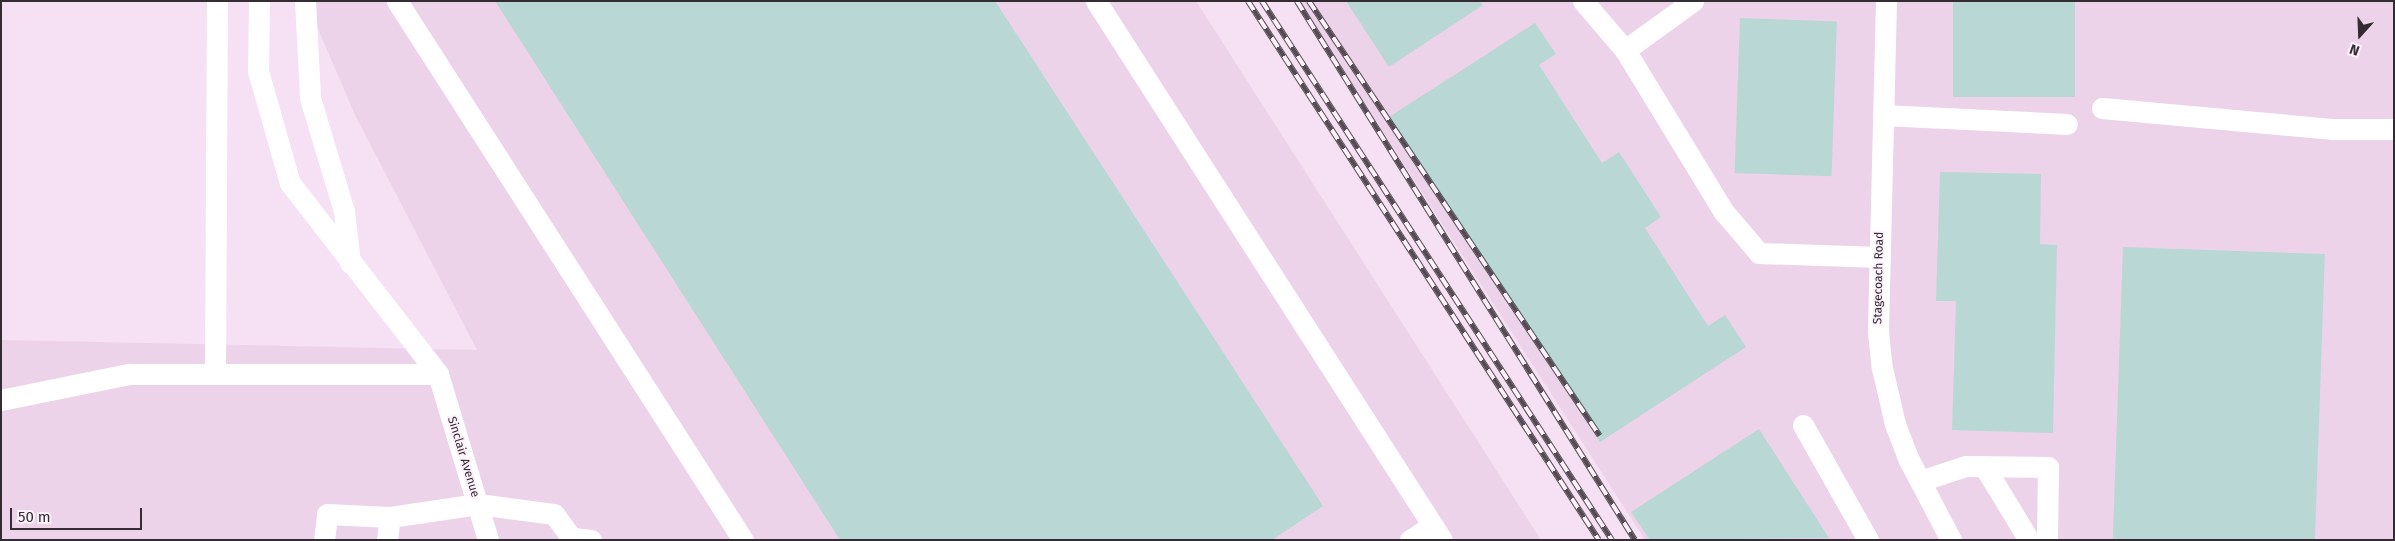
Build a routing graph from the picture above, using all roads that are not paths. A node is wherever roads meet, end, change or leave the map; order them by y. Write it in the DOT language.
graph roads {
  1 [pos="217,1"];
  2 [pos="260,1"];
  3 [pos="305,1"];
  4 [pos="397,1"];
  5 [pos="1096,1"];
  6 [pos="1583,1"];
  7 [pos="1693,1"];
  8 [pos="1886,1"];
  9 [pos="1625,50"];
  10 [pos="2102,108"];
  11 [pos="1883,115"];
  12 [pos="2067,124"];
  13 [pos="2394,129"];
  14 [pos="1880,257"];
  15 [pos="350,263"];
  16 [pos="215,374"];
  17 [pos="438,374"];
  18 [pos="1,400"];
  19 [pos="1803,425"];
  20 [pos="1984,466"];
  21 [pos="1920,481"];
  22 [pos="478,504"];
  23 [pos="390,518"];
  24 [pos="1437,532"];
  25 [pos="1945,537"];
  26 [pos="579,539"];
  27 [pos="324,540"];
  28 [pos="387,540"];
  29 [pos="488,540"];
  30 [pos="744,540"];
  31 [pos="1410,540"];
  32 [pos="1868,540"];
  33 [pos="2029,540"];
  34 [pos="2047,540"];
  1 -- 16 [label="street"];
  2 -- 15 [label="street"];
  3 -- 15 [label="street"];
  4 -- 30 [label="street"];
  5 -- 24 [label="street"];
  6 -- 9 [label="street"];
  7 -- 9 [label="street"];
  8 -- 11 [label="street, Stagecoach Road"];
  9 -- 14 [label="street"];
  10 -- 13 [label="street"];
  11 -- 12 [label="street"];
  11 -- 14 [label="street, Stagecoach Road"];
  14 -- 21 [label="street, Stagecoach Road"];
  15 -- 17 [label="street"];
  16 -- 17 [label="street"];
  16 -- 18 [label="street"];
  17 -- 22 [label="street, Sinclair Avenue"];
  19 -- 32 [label="street"];
  20 -- 21 [label="street"];
  20 -- 33 [label="street"];
  20 -- 34 [label="street"];
  21 -- 25 [label="street, Stagecoach Road"];
  22 -- 23 [label="street"];
  22 -- 26 [label="street"];
  22 -- 29 [label="street, Sinclair Avenue"];
  23 -- 27 [label="street"];
  23 -- 28 [label="street"];
  24 -- 31 [label="street"];
}
